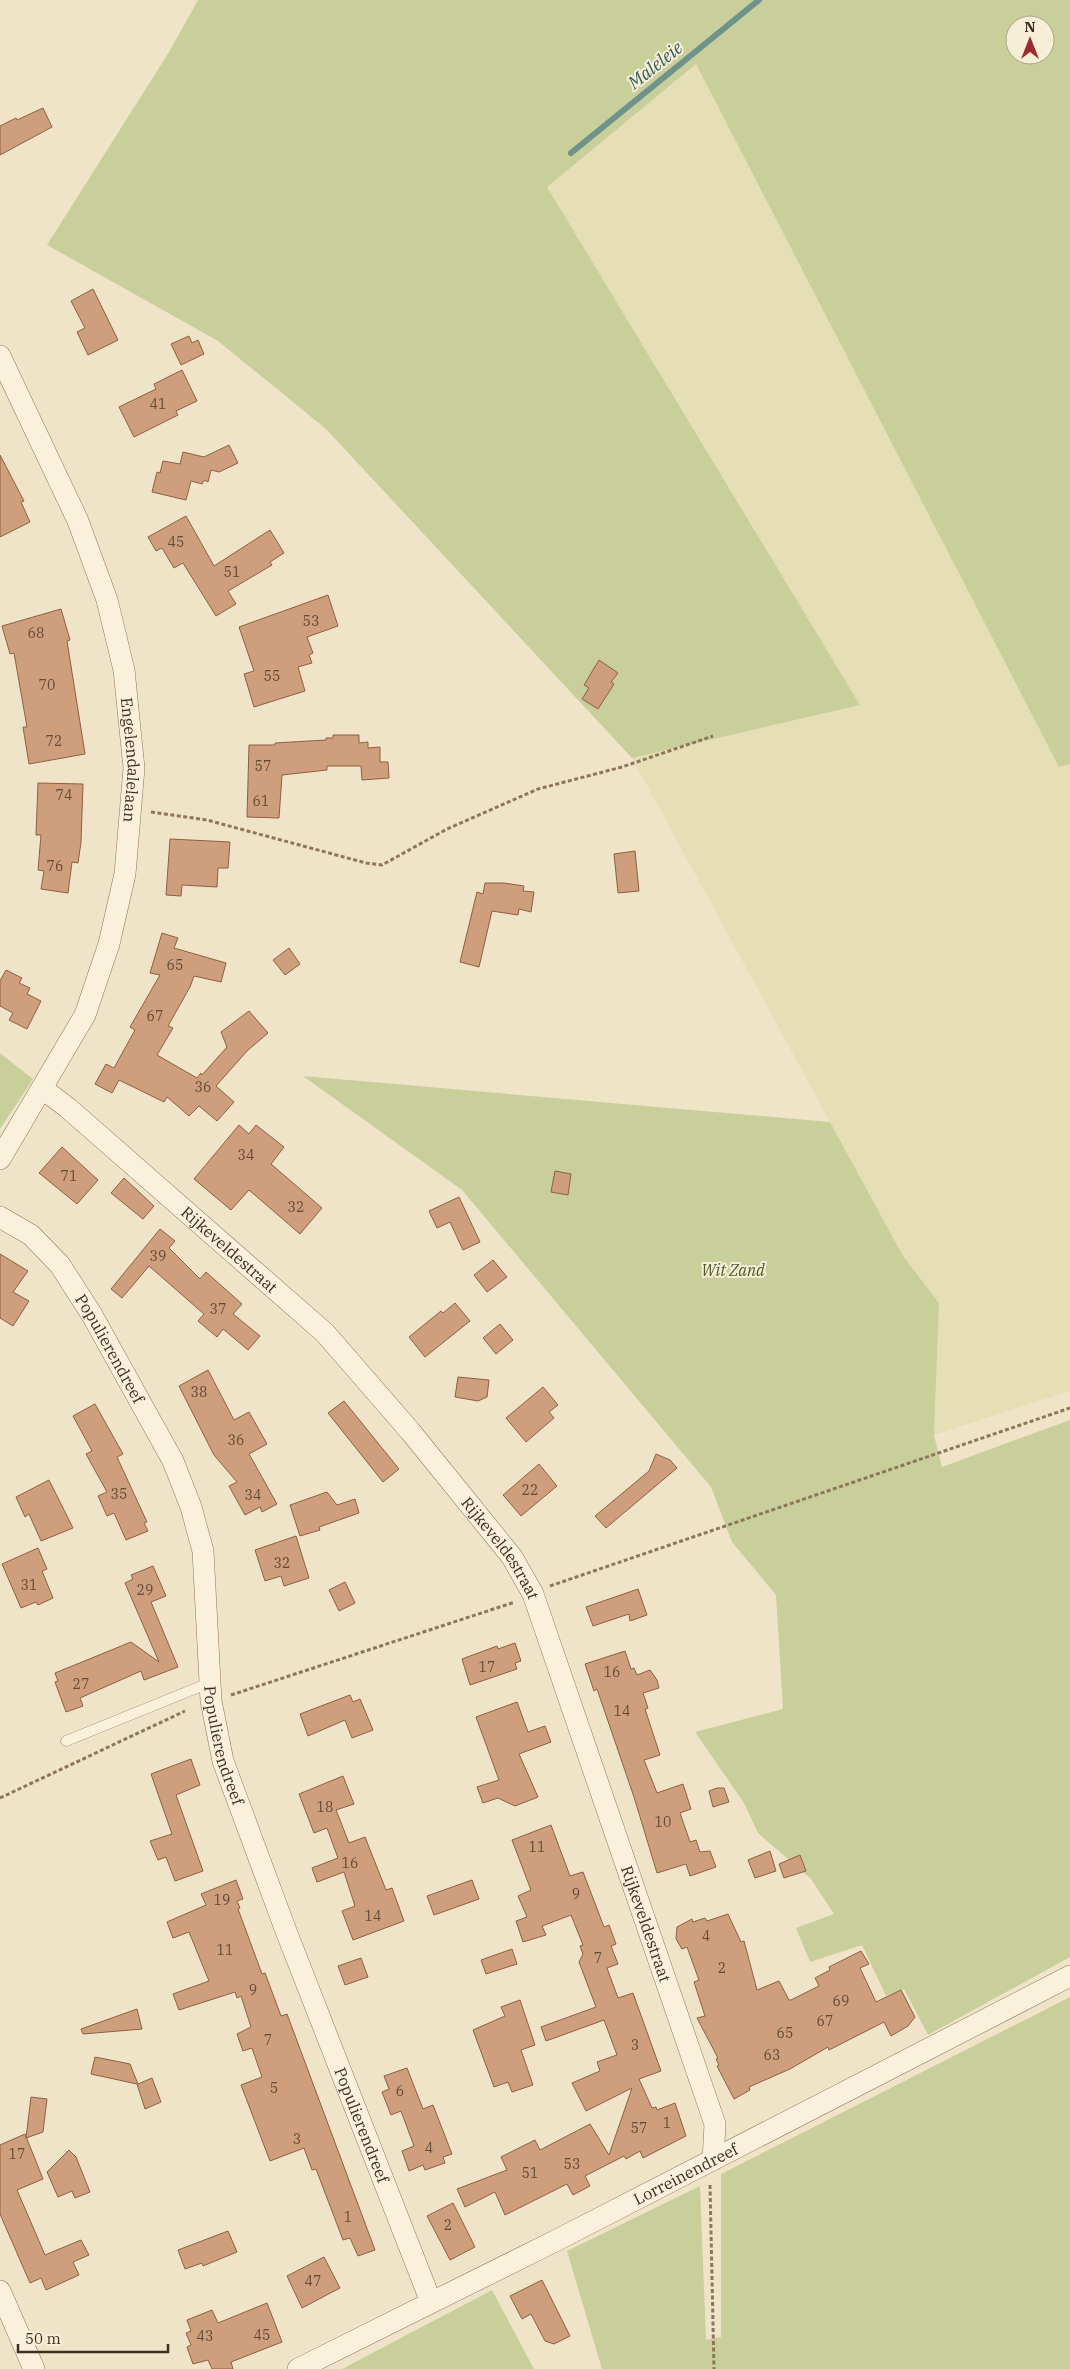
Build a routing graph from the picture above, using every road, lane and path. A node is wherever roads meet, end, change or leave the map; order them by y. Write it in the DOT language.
graph roads {
  1 [pos="0,356"];
  2 [pos="713,736"];
  3 [pos="130,809"];
  4 [pos="43,1089"];
  5 [pos="0,1159"];
  6 [pos="0,1217"];
  7 [pos="1070,1408"];
  8 [pos="533,1594"];
  9 [pos="210,1692"];
  10 [pos="66,1741"];
  11 [pos="0,1798"];
  12 [pos="1070,1976"];
  13 [pos="713,2160"];
  14 [pos="0,2291"];
  15 [pos="431,2302"];
  16 [pos="34,2369"];
  17 [pos="298,2369"];
  18 [pos="714,2369"];
  1 -- 3 [label="street, Engelendalelaan"];
  2 -- 3 [label="path"];
  3 -- 4 [label="street, Engelendalelaan"];
  4 -- 5 [label="street, Engelendalelaan"];
  4 -- 8 [label="street, Rijkeveldestraat"];
  6 -- 9 [label="street, Populierendreef"];
  7 -- 8 [label="path"];
  8 -- 9 [label="path"];
  8 -- 13 [label="street, Rijkeveldestraat"];
  9 -- 10 [label="lane"];
  9 -- 11 [label="path"];
  9 -- 15 [label="street, Populierendreef"];
  12 -- 13 [label="street, Lorreinendreef"];
  13 -- 15 [label="street, Lorreinendreef"];
  13 -- 18 [label="path"];
  14 -- 16 [label="street"];
  15 -- 17 [label="street, Lorreinendreef"];
}
